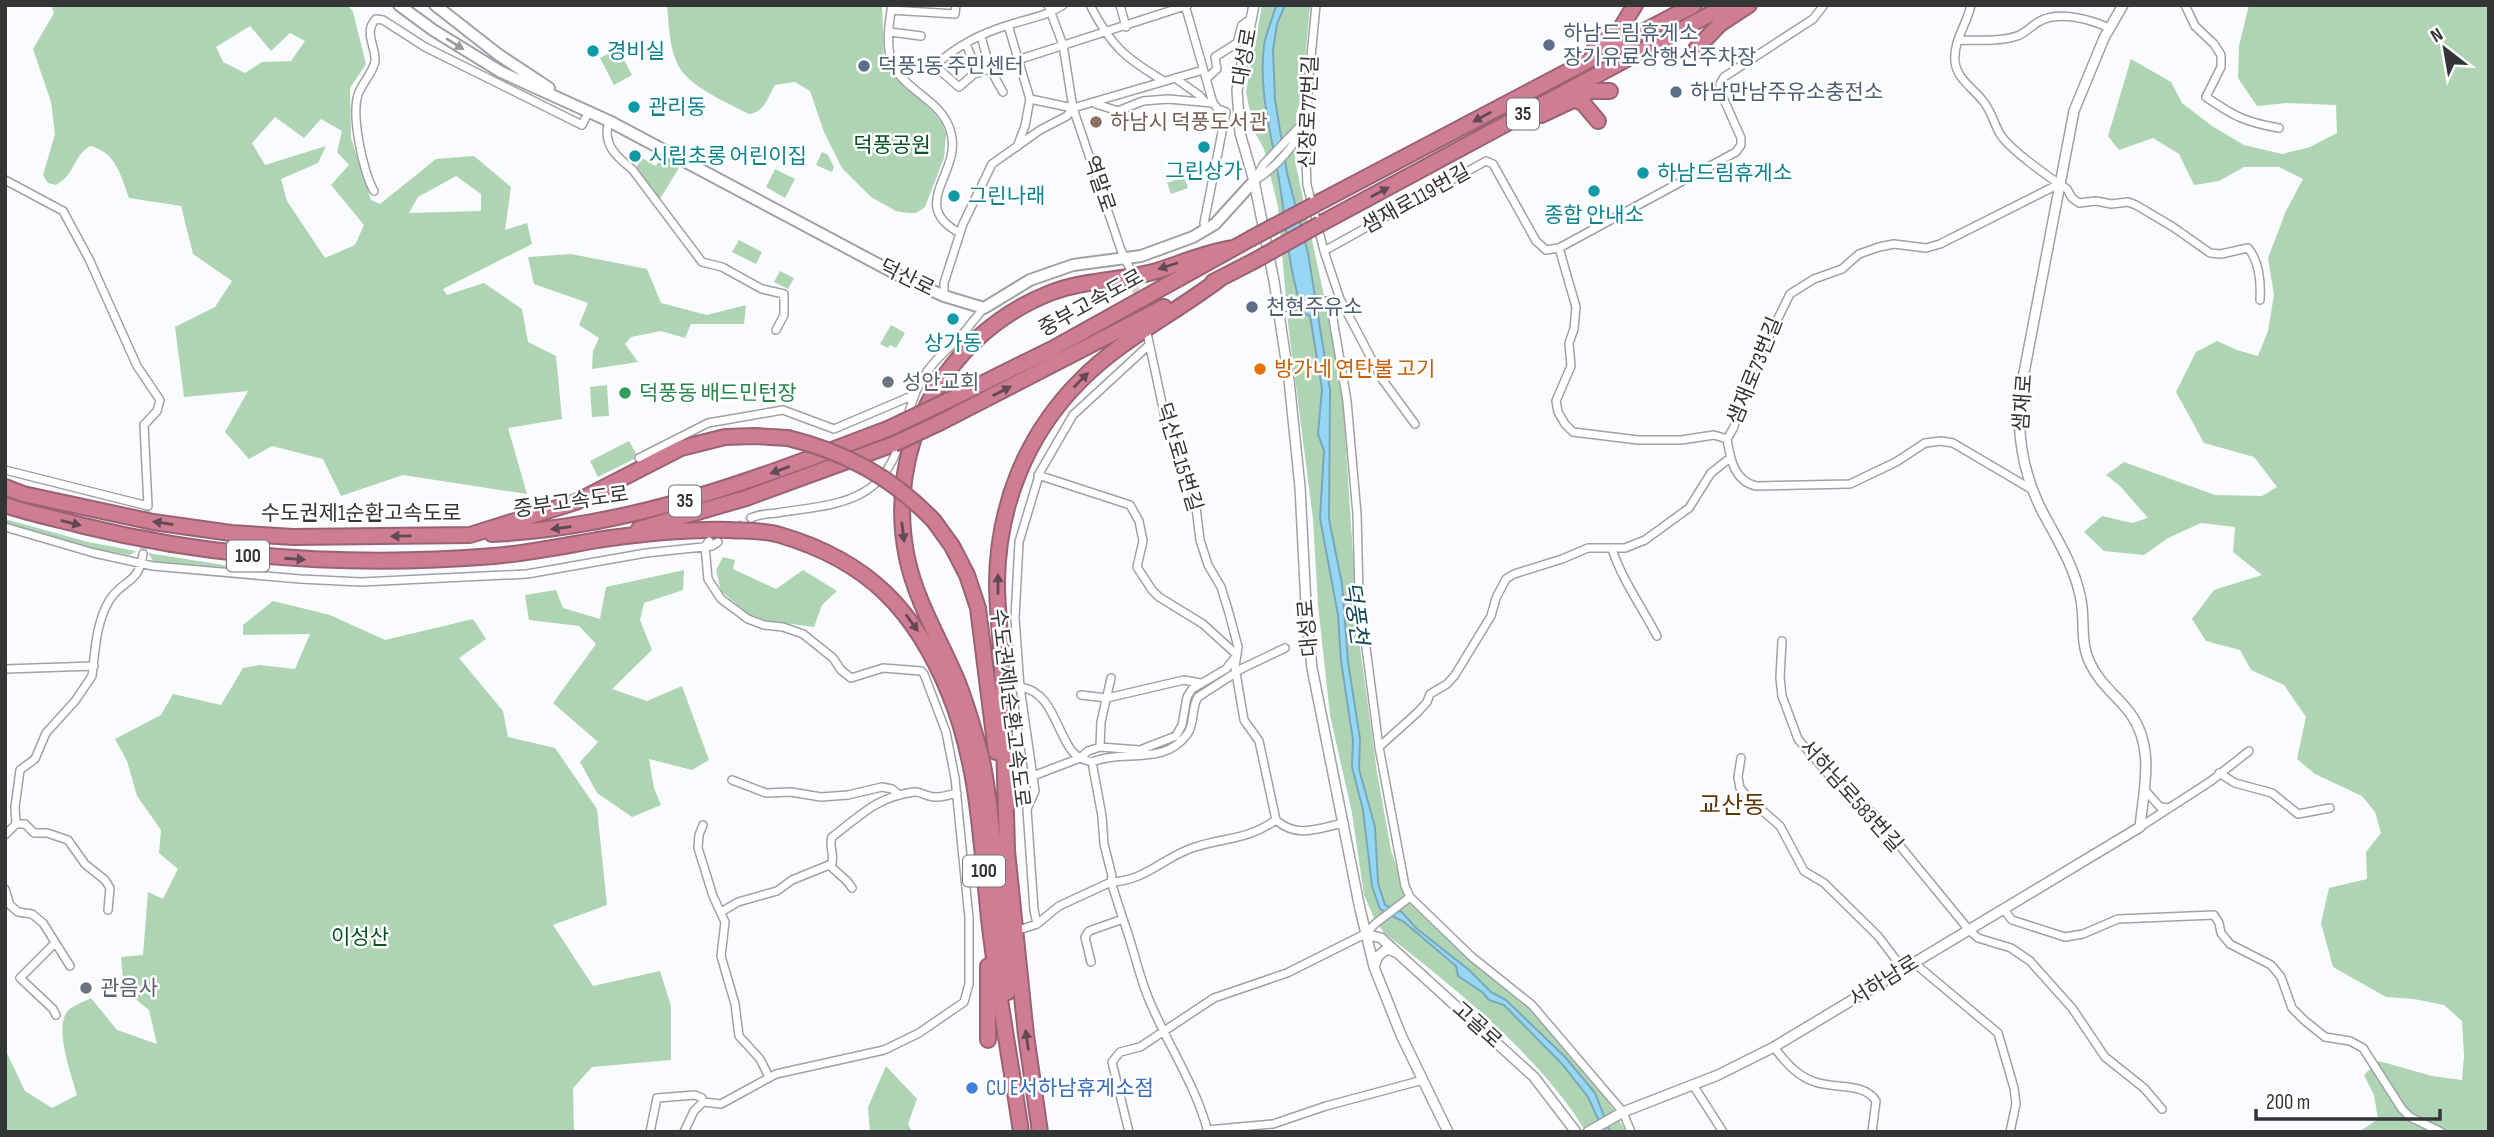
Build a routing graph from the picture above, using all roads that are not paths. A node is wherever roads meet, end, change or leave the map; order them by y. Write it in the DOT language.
graph roads {
  1 [pos="399,5"];
  2 [pos="435,5"];
  3 [pos="956,5"];
  4 [pos="1063,5"];
  5 [pos="1090,5"];
  6 [pos="1120,5"];
  7 [pos="1254,5"];
  8 [pos="1316,5"];
  9 [pos="1625,5"];
  10 [pos="1635,5"];
  11 [pos="1695,5"];
  12 [pos="1727,5"];
  13 [pos="1749,5"];
  14 [pos="1824,5"];
  15 [pos="1971,5"];
  16 [pos="2123,5"];
  17 [pos="2185,5"];
  18 [pos="1186,6"];
  19 [pos="891,7"];
  20 [pos="1050,9"];
  21 [pos="1252,18"];
  22 [pos="1008,25"];
  23 [pos="1126,27"];
  24 [pos="2109,28"];
  25 [pos="890,32"];
  26 [pos="1105,34"];
  27 [pos="921,36"];
  28 [pos="981,36"];
  29 [pos="1958,40"];
  30 [pos="966,44"];
  31 [pos="1063,45"];
  32 [pos="1600,46"];
  33 [pos="1696,49"];
  34 [pos="1018,61"];
  35 [pos="990,69"];
  36 [pos="1203,70"];
  37 [pos="978,73"];
  38 [pos="1564,74"];
  39 [pos="1175,78"];
  40 [pos="1206,79"];
  41 [pos="1164,81"];
  42 [pos="1610,91"];
  43 [pos="1003,92"];
  44 [pos="562,98"];
  45 [pos="1030,99"];
  46 [pos="1573,100"];
  47 [pos="1209,102"];
  48 [pos="1095,104"];
  49 [pos="1073,108"];
  50 [pos="1238,108"];
  51 [pos="589,111"];
  52 [pos="1226,112"];
  53 [pos="1309,117"];
  54 [pos="609,121"];
  55 [pos="1598,121"];
  56 [pos="2279,128"];
  57 [pos="1017,148"];
  58 [pos="1447,156"];
  59 [pos="5,180"];
  60 [pos="1254,181"];
  61 [pos="2059,184"];
  62 [pos="374,191"];
  63 [pos="1205,231"];
  64 [pos="960,233"];
  65 [pos="1234,248"];
  66 [pos="1559,248"];
  67 [pos="1324,251"];
  68 [pos="1128,264"];
  69 [pos="1221,278"];
  70 [pos="944,296"];
  71 [pos="1340,299"];
  72 [pos="2260,299"];
  73 [pos="1327,301"];
  74 [pos="984,308"];
  75 [pos="1279,308"];
  76 [pos="776,330"];
  77 [pos="1147,333"];
  78 [pos="1149,345"];
  79 [pos="915,395"];
  80 [pos="1415,424"];
  81 [pos="1727,439"];
  82 [pos="639,458"];
  83 [pos="1730,458"];
  84 [pos="5,470"];
  85 [pos="1038,475"];
  86 [pos="5,487"];
  87 [pos="2031,489"];
  88 [pos="5,505"];
  89 [pos="752,520"];
  90 [pos="5,527"];
  91 [pos="470,535"];
  92 [pos="600,540"];
  93 [pos="719,542"];
  94 [pos="707,544"];
  95 [pos="1612,549"];
  96 [pos="143,554"];
  97 [pos="142,563"];
  98 [pos="1657,636"];
  99 [pos="1782,640"];
  100 [pos="1285,648"];
  101 [pos="1237,655"];
  102 [pos="93,666"];
  103 [pos="5,669"];
  104 [pos="1236,673"];
  105 [pos="1111,678"];
  106 [pos="1200,682"];
  107 [pos="1020,687"];
  108 [pos="1081,695"];
  109 [pos="1107,698"];
  110 [pos="1100,747"];
  111 [pos="1379,747"];
  112 [pos="2249,751"];
  113 [pos="1080,758"];
  114 [pos="1741,758"];
  115 [pos="1092,762"];
  116 [pos="2220,773"];
  117 [pos="1032,776"];
  118 [pos="732,780"];
  119 [pos="2144,789"];
  120 [pos="957,793"];
  121 [pos="899,795"];
  122 [pos="2171,808"];
  123 [pos="2330,808"];
  124 [pos="1276,820"];
  125 [pos="1344,823"];
  126 [pos="16,824"];
  127 [pos="703,825"];
  128 [pos="2140,827"];
  129 [pos="5,835"];
  130 [pos="1007,848"];
  131 [pos="831,867"];
  132 [pos="1111,882"];
  133 [pos="852,888"];
  134 [pos="5,889"];
  135 [pos="1410,897"];
  136 [pos="2004,910"];
  137 [pos="108,911"];
  138 [pos="721,912"];
  139 [pos="1123,919"];
  140 [pos="1037,924"];
  141 [pos="1023,929"];
  142 [pos="985,930"];
  143 [pos="1969,930"];
  144 [pos="969,934"];
  145 [pos="1365,934"];
  146 [pos="54,944"];
  147 [pos="1399,955"];
  148 [pos="1091,962"];
  149 [pos="1913,962"];
  150 [pos="70,967"];
  151 [pos="1374,967"];
  152 [pos="1902,969"];
  153 [pos="56,1015"];
  154 [pos="1165,1032"];
  155 [pos="988,1040"];
  156 [pos="1774,1047"];
  157 [pos="769,1077"];
  158 [pos="1423,1080"];
  159 [pos="1693,1085"];
  160 [pos="1016,1095"];
  161 [pos="703,1102"];
  162 [pos="2162,1109"];
  163 [pos="1621,1113"];
  164 [pos="1207,1131"];
  165 [pos="1590,1131"];
  166 [pos="650,1132"];
  167 [pos="684,1132"];
  168 [pos="1021,1132"];
  169 [pos="1040,1132"];
  170 [pos="1129,1132"];
  171 [pos="1448,1132"];
  172 [pos="1576,1132"];
  173 [pos="1632,1132"];
  174 [pos="1723,1132"];
  175 [pos="1872,1132"];
  176 [pos="2010,1132"];
  177 [pos="2441,1132"];
  1 -- 44 [label="main road, 덕산로, one-way"];
  2 -- 44 [label="main road, 덕산로"];
  3 -- 19 [label="street"];
  4 -- 20 [label="street"];
  5 -- 26 [label="street"];
  6 -- 23 [label="street"];
  7 -- 21 [label="street, 대성로"];
  8 -- 53 [label="street, 신장로77번길"];
  9 -- 32 [label="highway"];
  10 -- 32 [label="highway"];
  11 -- 38 [label="highway, 중부고속도로 / 35"];
  12 -- 58 [label="highway, 중부고속도로 / 35"];
  13 -- 33 [label="highway"];
  14 -- 66 [label="street"];
  15 -- 29 [label="street"];
  16 -- 24 [label="street, 샘재로"];
  17 -- 56 [label="street"];
  18 -- 23 [label="street"];
  18 -- 36 [label="street"];
  19 -- 25 [label="street"];
  20 -- 22 [label="street"];
  20 -- 31 [label="street, 역말로"];
  21 -- 40 [label="street"];
  21 -- 50 [label="street, 대성로"];
  22 -- 28 [label="street"];
  22 -- 34 [label="street"];
  23 -- 26 [label="street"];
  24 -- 29 [label="street"];
  24 -- 61 [label="street, 샘재로"];
  25 -- 27 [label="street"];
  25 -- 64 [label="street"];
  26 -- 31 [label="street"];
  26 -- 41 [label="street"];
  28 -- 30 [label="street"];
  28 -- 35 [label="street"];
  29 -- 61 [label="street"];
  30 -- 37 [label="street"];
  30 -- 37 [label="street"];
  31 -- 34 [label="street"];
  31 -- 49 [label="street, 역말로"];
  32 -- 38 [label="highway"];
  34 -- 35 [label="street"];
  34 -- 45 [label="street"];
  35 -- 37 [label="street"];
  35 -- 43 [label="street"];
  36 -- 39 [label="street"];
  36 -- 40 [label="street"];
  38 -- 65 [label="highway, 중부고속도로 / 35, one-way, bridge"];
  39 -- 41 [label="street"];
  39 -- 47 [label="street"];
  40 -- 47 [label="street"];
  41 -- 48 [label="street"];
  42 -- 46 [label="highway"];
  44 -- 51 [label="main road, 덕산로"];
  45 -- 49 [label="street"];
  45 -- 57 [label="street"];
  46 -- 55 [label="highway"];
  46 -- 58 [label="highway"];
  47 -- 48 [label="street"];
  47 -- 52 [label="street"];
  48 -- 49 [label="street"];
  49 -- 57 [label="street"];
  49 -- 68 [label="street, 역말로"];
  50 -- 52 [label="street, 대성로"];
  50 -- 60 [label="street, 대성로"];
  51 -- 54 [label="main road, 덕산로"];
  51 -- 62 [label="street"];
  52 -- 63 [label="street, 대성로"];
  53 -- 60 [label="street"];
  53 -- 60 [label="street"];
  53 -- 67 [label="street, 신장로77번길"];
  54 -- 70 [label="main road, 덕산로"];
  54 -- 76 [label="street"];
  57 -- 64 [label="street"];
  69 -- 58 [label="highway, 중부고속도로 / 35, one-way, bridge"];
  59 -- 84 [label="street"];
  60 -- 63 [label="main road"];
  60 -- 75 [label="street, 대성로"];
  61 -- 72 [label="street"];
  61 -- 81 [label="street, 샘재로73번길"];
  61 -- 87 [label="street, 샘재로"];
  63 -- 68 [label="main road"];
  64 -- 70 [label="street"];
  65 -- 91 [label="highway, 중부고속도로 / 35, one-way, bridge"];
  65 -- 160 [label="highway, one-way"];
  66 -- 67 [label="street, 샘재로119번길"];
  66 -- 81 [label="street, 샘재로73번길"];
  67 -- 71 [label="street, 신장로77번길"];
  68 -- 74 [label="main road"];
  92 -- 69 [label="highway, 중부고속도로 / 35, one-way, bridge"];
  130 -- 69 [label="highway, one-way"];
  70 -- 74 [label="main road, 덕산로"];
  71 -- 73 [label="street"];
  71 -- 80 [label="street, 신장로77번길"];
  73 -- 75 [label="street"];
  73 -- 111 [label="street"];
  74 -- 79 [label="street"];
  75 -- 125 [label="street, 대성로"];
  77 -- 78 [label="street, 덕산로15번길"];
  78 -- 85 [label="street"];
  78 -- 101 [label="street, 덕산로15번길"];
  79 -- 82 [label="street"];
  79 -- 89 [label="street"];
  81 -- 83 [label="street"];
  83 -- 87 [label="street"];
  83 -- 95 [label="street"];
  85 -- 101 [label="street"];
  85 -- 107 [label="street"];
  91 -- 86 [label="highway, 수도권제1순환고속도로 / 100, one-way"];
  87 -- 119 [label="street, 샘재로"];
  88 -- 92 [label="highway, 수도권제1순환고속도로 / 100, one-way"];
  90 -- 97 [label="street"];
  91 -- 130 [label="highway, 수도권제1순환고속도로 / 100, bridge"];
  92 -- 142 [label="highway, 수도권제1순환고속도로 / 100, one-way"];
  93 -- 94 [label="street"];
  94 -- 97 [label="street"];
  94 -- 120 [label="street"];
  95 -- 98 [label="street"];
  95 -- 111 [label="street"];
  96 -- 97 [label="street"];
  97 -- 102 [label="street"];
  99 -- 143 [label="street, 서하남로583번길"];
  100 -- 104 [label="street"];
  101 -- 104 [label="street, 덕산로15번길"];
  101 -- 106 [label="street"];
  102 -- 103 [label="street"];
  102 -- 126 [label="street"];
  104 -- 115 [label="street"];
  104 -- 124 [label="street, 덕산로15번길"];
  105 -- 109 [label="street"];
  106 -- 109 [label="street"];
  106 -- 110 [label="street"];
  107 -- 113 [label="street"];
  107 -- 117 [label="street"];
  108 -- 109 [label="street"];
  109 -- 110 [label="street"];
  110 -- 113 [label="street"];
  111 -- 135 [label="street"];
  112 -- 116 [label="street"];
  113 -- 115 [label="street"];
  113 -- 117 [label="street"];
  114 -- 152 [label="street"];
  115 -- 132 [label="street"];
  116 -- 122 [label="street"];
  116 -- 123 [label="street"];
  117 -- 140 [label="street"];
  118 -- 121 [label="street"];
  119 -- 122 [label="street"];
  119 -- 128 [label="street, 샘재로"];
  120 -- 121 [label="street"];
  120 -- 144 [label="street"];
  121 -- 131 [label="street"];
  122 -- 128 [label="street"];
  124 -- 125 [label="street"];
  124 -- 132 [label="street"];
  125 -- 145 [label="street, 대성로"];
  126 -- 129 [label="street"];
  126 -- 137 [label="street"];
  127 -- 138 [label="street"];
  128 -- 136 [label="street, 서하남로"];
  169 -- 130 [label="highway, 수도권제1순환고속도로 / 100, one-way"];
  131 -- 133 [label="street"];
  131 -- 138 [label="street"];
  132 -- 139 [label="street"];
  132 -- 140 [label="street"];
  134 -- 146 [label="street"];
  135 -- 145 [label="street"];
  135 -- 163 [label="street"];
  136 -- 143 [label="street, 서하남로"];
  136 -- 177 [label="street"];
  138 -- 157 [label="street"];
  139 -- 148 [label="street"];
  139 -- 154 [label="street"];
  140 -- 141 [label="street"];
  142 -- 144 [label="street"];
  142 -- 155 [label="highway"];
  142 -- 160 [label="highway, 수도권제1순환고속도로 / 100"];
  143 -- 149 [label="street, 서하남로"];
  143 -- 162 [label="street"];
  144 -- 157 [label="street"];
  145 -- 147 [label="street, 고골로"];
  145 -- 151 [label="street, 대성로"];
  145 -- 154 [label="street"];
  146 -- 150 [label="street"];
  146 -- 153 [label="street"];
  147 -- 151 [label="street"];
  147 -- 172 [label="street, 고골로"];
  149 -- 152 [label="street, 서하남로"];
  149 -- 176 [label="street"];
  151 -- 158 [label="street, 대성로"];
  152 -- 156 [label="street, 서하남로"];
  154 -- 164 [label="street"];
  154 -- 170 [label="street"];
  156 -- 159 [label="street, 서하남로"];
  156 -- 175 [label="street"];
  157 -- 161 [label="street"];
  158 -- 164 [label="street"];
  158 -- 171 [label="street, 대성로"];
  159 -- 163 [label="street, 서하남로"];
  159 -- 174 [label="street"];
  160 -- 168 [label="highway, 수도권제1순환고속도로 / 100"];
  161 -- 166 [label="street"];
  161 -- 167 [label="street"];
  163 -- 165 [label="street, 서하남로"];
  163 -- 173 [label="street"];
}
